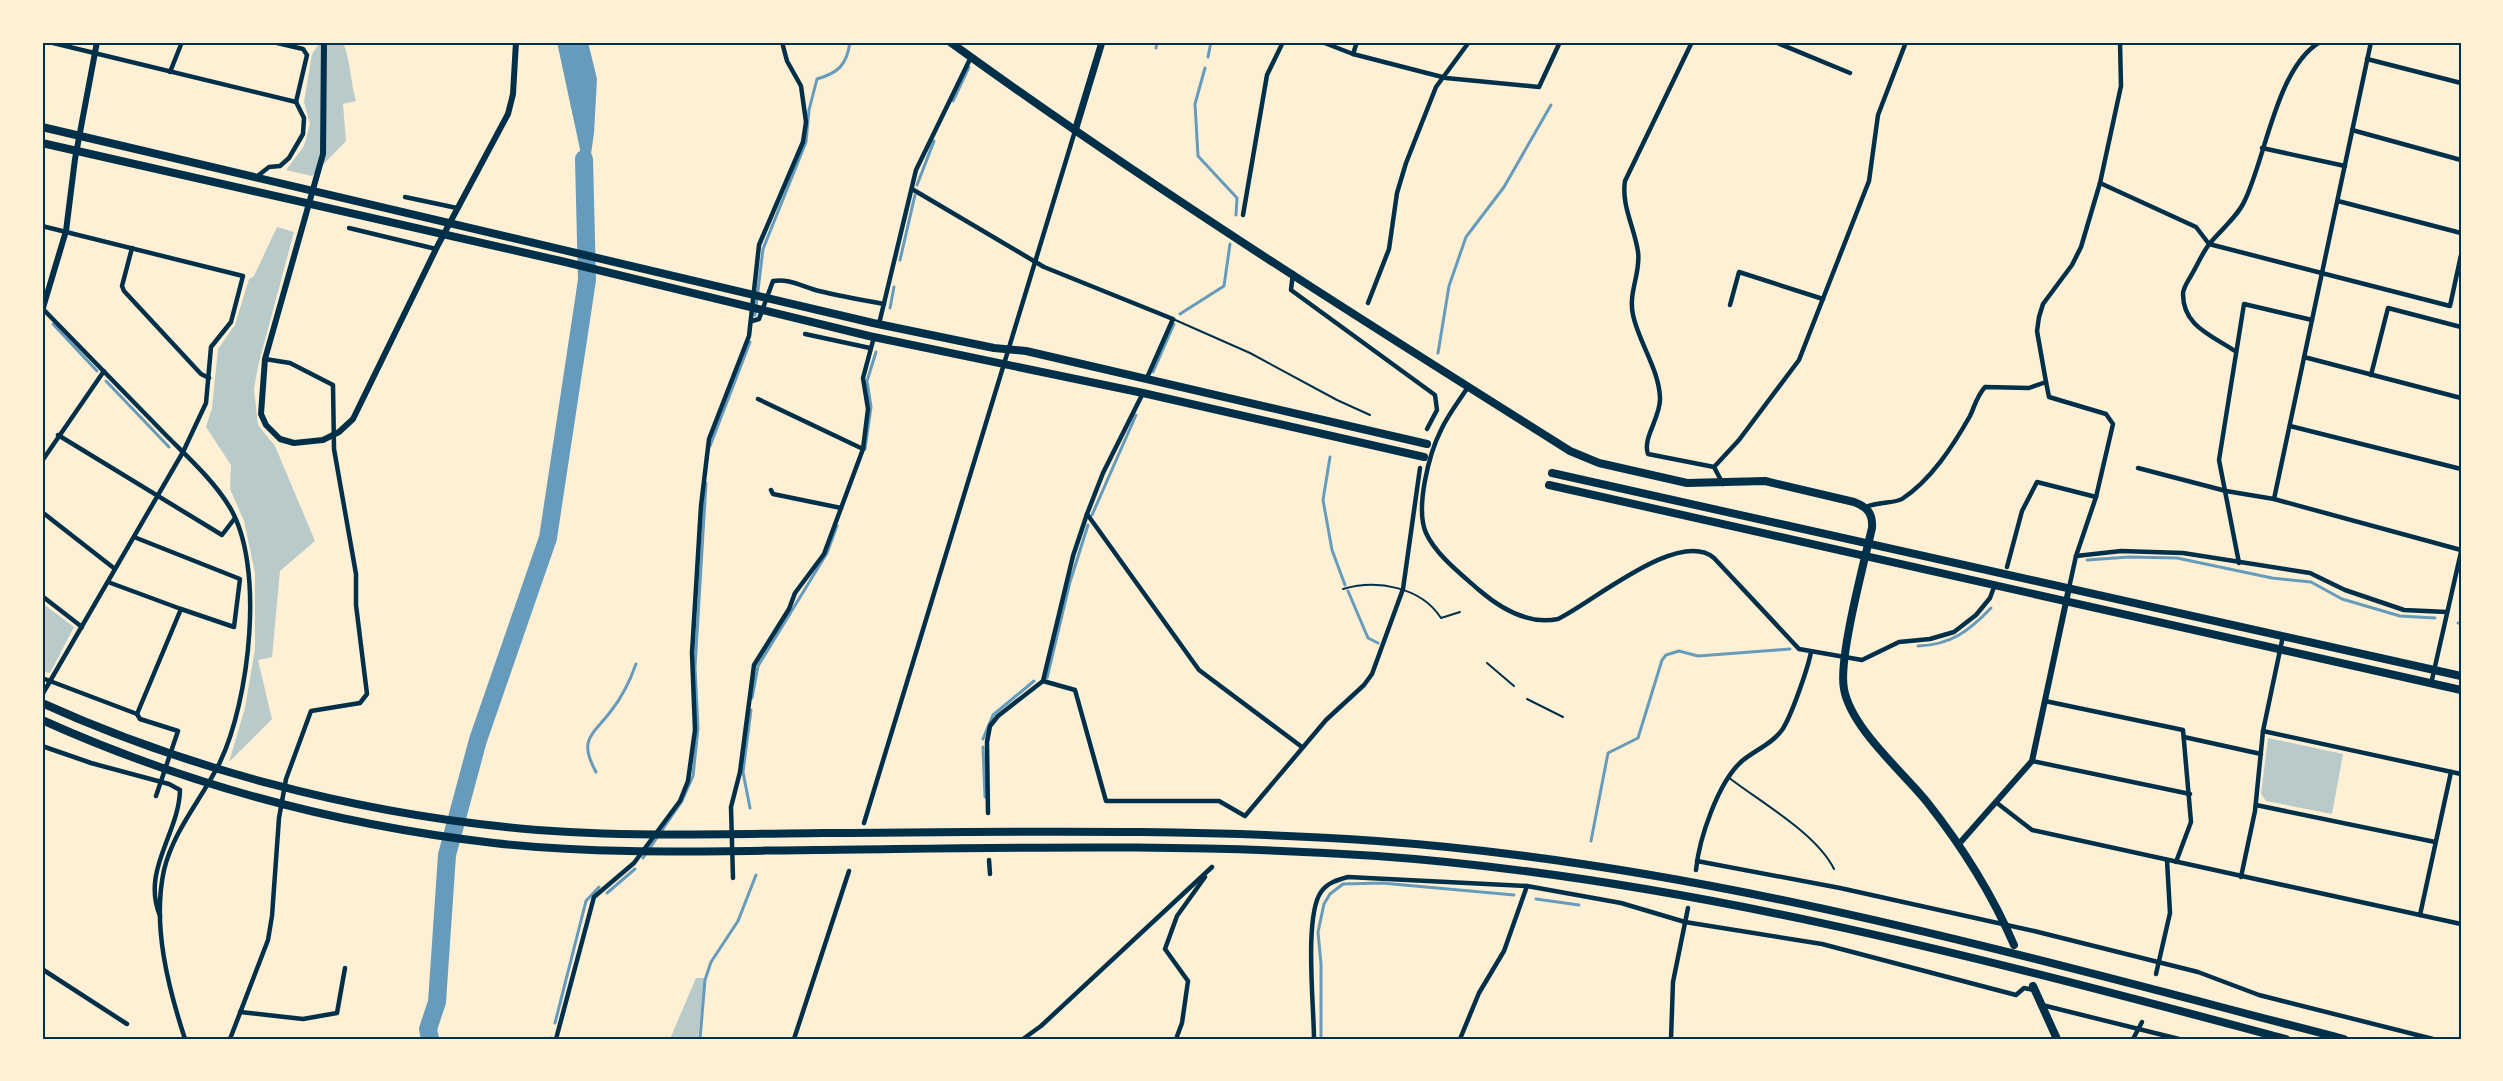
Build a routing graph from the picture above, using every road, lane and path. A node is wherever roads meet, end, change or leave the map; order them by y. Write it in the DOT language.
graph roads {
  1 [pos="49,42"];
  2 [pos="97,42"];
  3 [pos="182,42"];
  4 [pos="273,42"];
  5 [pos="324,42"];
  6 [pos="516,42"];
  7 [pos="782,42"];
  8 [pos="950,42"];
  9 [pos="1102,42"];
  10 [pos="1283,42"];
  11 [pos="1322,42"];
  12 [pos="1357,42"];
  13 [pos="1469,42"];
  14 [pos="1560,42"];
  15 [pos="1692,42"];
  16 [pos="1774,42"];
  17 [pos="1906,42"];
  18 [pos="2120,42"];
  19 [pos="2320,42"];
  20 [pos="2371,42"];
  21 [pos="95,53"];
  22 [pos="1353,54"];
  23 [pos="971,57"];
  24 [pos="2367,58"];
  25 [pos="170,72"];
  26 [pos="1850,73"];
  27 [pos="1446,78"];
  28 [pos="2461,83"];
  29 [pos="296,102"];
  30 [pos="42,127"];
  31 [pos="2352,130"];
  32 [pos="1075,131"];
  33 [pos="80,136"];
  34 [pos="42,143"];
  35 [pos="2262,148"];
  36 [pos="77,152"];
  37 [pos="2461,160"];
  38 [pos="2345,166"];
  39 [pos="255,178"];
  40 [pos="2100,183"];
  41 [pos="912,189"];
  42 [pos="405,197"];
  43 [pos="2338,201"];
  44 [pos="458,208"];
  45 [pos="1243,215"];
  46 [pos="42,226"];
  47 [pos="349,228"];
  48 [pos="66,231"];
  49 [pos="2461,233"];
  50 [pos="2209,244"];
  51 [pos="132,248"];
  52 [pos="436,249"];
  53 [pos="2461,255"];
  54 [pos="1036,262"];
  55 [pos="2322,271"];
  56 [pos="1293,273"];
  57 [pos="1824,299"];
  58 [pos="1368,303"];
  59 [pos="884,304"];
  60 [pos="1730,305"];
  61 [pos="43,310"];
  62 [pos="1173,319"];
  63 [pos="2312,320"];
  64 [pos="752,321"];
  65 [pos="876,323"];
  66 [pos="2461,327"];
  67 [pos="805,334"];
  68 [pos="872,337"];
  69 [pos="870,348"];
  70 [pos="1009,349"];
  71 [pos="2235,351"];
  72 [pos="2304,357"];
  73 [pos="265,359"];
  74 [pos="1005,364"];
  75 [pos="104,371"];
  76 [pos="2371,375"];
  77 [pos="209,378"];
  78 [pos="1146,380"];
  79 [pos="2046,382"];
  80 [pos="1468,387"];
  81 [pos="1143,393"];
  82 [pos="2461,398"];
  83 [pos="758,399"];
  84 [pos="1370,415"];
  85 [pos="2290,426"];
  86 [pos="1427,429"];
  87 [pos="58,435"];
  88 [pos="334,435"];
  89 [pos="1427,444"];
  90 [pos="863,449"];
  91 [pos="183,452"];
  92 [pos="1424,457"];
  93 [pos="42,461"];
  94 [pos="1714,467"];
  95 [pos="1420,468"];
  96 [pos="2138,468"];
  97 [pos="2461,469"];
  98 [pos="1552,473"];
  99 [pos="1723,484"];
  100 [pos="1549,486"];
  101 [pos="771,490"];
  102 [pos="2226,491"];
  103 [pos="158,496"];
  104 [pos="2096,497"];
  105 [pos="2274,499"];
  106 [pos="1866,507"];
  107 [pos="841,508"];
  108 [pos="42,512"];
  109 [pos="1087,514"];
  110 [pos="235,518"];
  111 [pos="134,537"];
  112 [pos="1869,543"];
  113 [pos="2461,551"];
  114 [pos="2076,556"];
  115 [pos="1866,558"];
  116 [pos="2239,563"];
  117 [pos="2007,567"];
  118 [pos="115,569"];
  119 [pos="108,582"];
  120 [pos="1994,587"];
  121 [pos="2069,588"];
  122 [pos="1343,589"];
  123 [pos="1403,589"];
  124 [pos="42,596"];
  125 [pos="2066,601"];
  126 [pos="181,609"];
  127 [pos="1460,612"];
  128 [pos="2447,612"];
  129 [pos="82,627"];
  130 [pos="2283,636"];
  131 [pos="2280,650"];
  132 [pos="1811,652"];
  133 [pos="1844,658"];
  134 [pos="1487,663"];
  135 [pos="2434,670"];
  136 [pos="2461,676"];
  137 [pos="42,678"];
  138 [pos="1043,681"];
  139 [pos="49,682"];
  140 [pos="2431,684"];
  141 [pos="1514,686"];
  142 [pos="2461,690"];
  143 [pos="42,695"];
  144 [pos="1527,699"];
  145 [pos="2045,701"];
  146 [pos="42,703"];
  147 [pos="137,714"];
  148 [pos="1563,717"];
  149 [pos="42,720"];
  150 [pos="2263,731"];
  151 [pos="2184,737"];
  152 [pos="42,746"];
  153 [pos="1302,747"];
  154 [pos="2260,754"];
  155 [pos="2032,761"];
  156 [pos="2451,772"];
  157 [pos="2461,774"];
  158 [pos="1727,777"];
  159 [pos="2190,794"];
  160 [pos="156,796"];
  161 [pos="1997,803"];
  162 [pos="2256,805"];
  163 [pos="988,813"];
  164 [pos="864,824"];
  165 [pos="2435,842"];
  166 [pos="1958,845"];
  167 [pos="989,860"];
  168 [pos="2167,860"];
  169 [pos="1697,861"];
  170 [pos="2176,862"];
  171 [pos="1834,869"];
  172 [pos="1696,870"];
  173 [pos="849,871"];
  174 [pos="990,874"];
  175 [pos="2241,877"];
  176 [pos="733,878"];
  177 [pos="1527,886"];
  178 [pos="1688,908"];
  179 [pos="2420,915"];
  180 [pos="160,918"];
  181 [pos="1684,922"];
  182 [pos="2005,924"];
  183 [pos="2461,924"];
  184 [pos="2014,945"];
  185 [pos="2161,962"];
  186 [pos="345,968"];
  187 [pos="42,969"];
  188 [pos="2156,974"];
  189 [pos="2034,988"];
  190 [pos="2042,1005"];
  191 [pos="240,1012"];
  192 [pos="2142,1022"];
  193 [pos="127,1024"];
  194 [pos="2138,1029"];
  195 [pos="185,1039"];
  196 [pos="230,1039"];
  197 [pos="555,1039"];
  198 [pos="795,1039"];
  199 [pos="1023,1039"];
  200 [pos="1176,1039"];
  201 [pos="1314,1039"];
  202 [pos="1460,1039"];
  203 [pos="1671,1039"];
  204 [pos="2057,1039"];
  205 [pos="2133,1039"];
  206 [pos="2179,1039"];
  207 [pos="2286,1039"];
  208 [pos="2344,1039"];
  209 [pos="2433,1039"];
  1 -- 21 [label="street"];
  2 -- 21 [label="street"];
  3 -- 25 [label="street"];
  4 -- 29 [label="street"];
  5 -- 73 [label="street"];
  6 -- 44 [label="street"];
  7 -- 64 [label="street"];
  8 -- 23 [label="main road"];
  9 -- 32 [label="main road"];
  10 -- 45 [label="street"];
  11 -- 22 [label="street"];
  12 -- 22 [label="street"];
  13 -- 27 [label="street"];
  14 -- 27 [label="street"];
  15 -- 94 [label="street"];
  16 -- 26 [label="street"];
  17 -- 57 [label="street"];
  18 -- 40 [label="street"];
  19 -- 35 [label="street"];
  20 -- 24 [label="street"];
  21 -- 25 [label="street"];
  21 -- 33 [label="street"];
  22 -- 27 [label="street"];
  23 -- 32 [label="main road"];
  23 -- 41 [label="street"];
  24 -- 28 [label="street"];
  24 -- 31 [label="street"];
  25 -- 29 [label="street"];
  27 -- 58 [label="street"];
  29 -- 39 [label="street"];
  30 -- 33 [label="main road"];
  31 -- 37 [label="street"];
  31 -- 38 [label="street"];
  32 -- 54 [label="street"];
  32 -- 56 [label="main road"];
  33 -- 36 [label="street"];
  33 -- 39 [label="main road"];
  34 -- 36 [label="main road"];
  35 -- 38 [label="street"];
  35 -- 50 [label="street"];
  36 -- 48 [label="street"];
  36 -- 68 [label="main road"];
  38 -- 43 [label="street"];
  39 -- 65 [label="main road"];
  40 -- 50 [label="street"];
  40 -- 79 [label="street"];
  41 -- 54 [label="street"];
  41 -- 59 [label="street"];
  42 -- 44 [label="street"];
  43 -- 49 [label="street"];
  43 -- 55 [label="street"];
  44 -- 52 [label="street"];
  46 -- 48 [label="street"];
  47 -- 52 [label="street"];
  48 -- 51 [label="street"];
  48 -- 61 [label="street"];
  50 -- 55 [label="street"];
  50 -- 71 [label="street"];
  51 -- 77 [label="street"];
  51 -- 77 [label="street"];
  52 -- 88 [label="street"];
  53 -- 55 [label="street"];
  54 -- 62 [label="street"];
  54 -- 70 [label="street"];
  55 -- 63 [label="street"];
  56 -- 80 [label="main road"];
  56 -- 86 [label="street"];
  57 -- 60 [label="street"];
  57 -- 94 [label="street"];
  59 -- 64 [label="street"];
  59 -- 65 [label="street"];
  61 -- 75 [label="street"];
  62 -- 78 [label="street"];
  62 -- 84 [label="lane"];
  63 -- 71 [label="street"];
  63 -- 72 [label="street"];
  64 -- 197 [label="street"];
  65 -- 70 [label="main road"];
  66 -- 76 [label="street"];
  67 -- 69 [label="street"];
  68 -- 69 [label="street"];
  68 -- 74 [label="main road"];
  69 -- 90 [label="street"];
  70 -- 74 [label="street"];
  70 -- 78 [label="main road"];
  71 -- 102 [label="street"];
  72 -- 76 [label="street"];
  72 -- 85 [label="street"];
  73 -- 88 [label="street"];
  73 -- 88 [label="street"];
  74 -- 81 [label="main road"];
  74 -- 164 [label="street"];
  75 -- 87 [label="street"];
  75 -- 91 [label="street"];
  76 -- 82 [label="street"];
  77 -- 91 [label="street"];
  78 -- 89 [label="main road"];
  79 -- 104 [label="street"];
  79 -- 106 [label="street"];
  80 -- 99 [label="main road"];
  80 -- 132 [label="street"];
  81 -- 92 [label="main road"];
  81 -- 109 [label="street"];
  83 -- 90 [label="street"];
  85 -- 97 [label="street"];
  85 -- 105 [label="street"];
  87 -- 93 [label="street"];
  87 -- 103 [label="street"];
  88 -- 191 [label="street"];
  90 -- 107 [label="street"];
  91 -- 103 [label="street"];
  91 -- 110 [label="street"];
  94 -- 99 [label="street"];
  95 -- 123 [label="street"];
  96 -- 102 [label="street"];
  98 -- 112 [label="main road"];
  99 -- 106 [label="main road"];
  100 -- 115 [label="main road"];
  101 -- 107 [label="street"];
  102 -- 105 [label="street"];
  102 -- 116 [label="street"];
  103 -- 110 [label="street"];
  103 -- 111 [label="street"];
  104 -- 114 [label="street"];
  104 -- 117 [label="street"];
  105 -- 113 [label="street"];
  106 -- 112 [label="main road"];
  107 -- 176 [label="street"];
  108 -- 118 [label="street"];
  109 -- 138 [label="street"];
  109 -- 153 [label="street"];
  110 -- 180 [label="street"];
  111 -- 118 [label="street"];
  111 -- 126 [label="street"];
  112 -- 115 [label="main road"];
  112 -- 121 [label="main road"];
  113 -- 128 [label="street"];
  114 -- 116 [label="street"];
  114 -- 121 [label="street"];
  115 -- 120 [label="main road"];
  115 -- 133 [label="main road"];
  116 -- 128 [label="street"];
  118 -- 119 [label="street"];
  119 -- 126 [label="street"];
  119 -- 129 [label="street"];
  120 -- 125 [label="main road"];
  120 -- 133 [label="street"];
  121 -- 125 [label="street"];
  121 -- 130 [label="main road"];
  122 -- 123 [label="lane"];
  123 -- 127 [label="lane"];
  123 -- 153 [label="street"];
  124 -- 129 [label="street"];
  125 -- 131 [label="main road"];
  125 -- 145 [label="street"];
  126 -- 147 [label="street"];
  128 -- 135 [label="street"];
  129 -- 139 [label="street"];
  130 -- 131 [label="street"];
  130 -- 135 [label="main road"];
  131 -- 140 [label="main road"];
  131 -- 150 [label="street"];
  132 -- 133 [label="street"];
  132 -- 158 [label="street"];
  133 -- 166 [label="main road"];
  134 -- 141 [label="lane"];
  135 -- 136 [label="main road"];
  135 -- 140 [label="street"];
  137 -- 139 [label="street"];
  138 -- 153 [label="street"];
  138 -- 163 [label="street"];
  139 -- 143 [label="street"];
  139 -- 147 [label="street"];
  140 -- 142 [label="main road"];
  144 -- 148 [label="lane"];
  145 -- 151 [label="street"];
  145 -- 155 [label="street"];
  146 -- 208 [label="highway"];
  147 -- 160 [label="street"];
  149 -- 207 [label="highway"];
  150 -- 154 [label="street"];
  150 -- 156 [label="street"];
  151 -- 154 [label="street"];
  151 -- 159 [label="street"];
  152 -- 180 [label="street"];
  154 -- 162 [label="street"];
  155 -- 159 [label="street"];
  155 -- 161 [label="street"];
  156 -- 157 [label="street"];
  156 -- 165 [label="street"];
  158 -- 169 [label="street"];
  158 -- 171 [label="lane"];
  159 -- 170 [label="street"];
  161 -- 166 [label="street"];
  161 -- 168 [label="street"];
  162 -- 165 [label="street"];
  162 -- 175 [label="street"];
  165 -- 179 [label="street"];
  166 -- 182 [label="main road"];
  167 -- 174 [label="street"];
  168 -- 170 [label="street"];
  168 -- 185 [label="street"];
  169 -- 172 [label="street"];
  169 -- 182 [label="street"];
  170 -- 175 [label="street"];
  173 -- 198 [label="street"];
  175 -- 179 [label="street"];
  177 -- 181 [label="street"];
  177 -- 201 [label="street"];
  177 -- 202 [label="street"];
  178 -- 181 [label="street"];
  179 -- 183 [label="street"];
  180 -- 195 [label="street"];
  181 -- 189 [label="street"];
  181 -- 203 [label="street"];
  182 -- 184 [label="main road"];
  182 -- 185 [label="street"];
  185 -- 188 [label="street"];
  185 -- 209 [label="street"];
  186 -- 191 [label="street"];
  187 -- 193 [label="street"];
  189 -- 190 [label="main road"];
  190 -- 194 [label="street"];
  190 -- 204 [label="main road"];
  191 -- 196 [label="street"];
  192 -- 194 [label="street"];
  194 -- 205 [label="street"];
  194 -- 206 [label="street"];
  199 -- 200 [label="street"];
}
